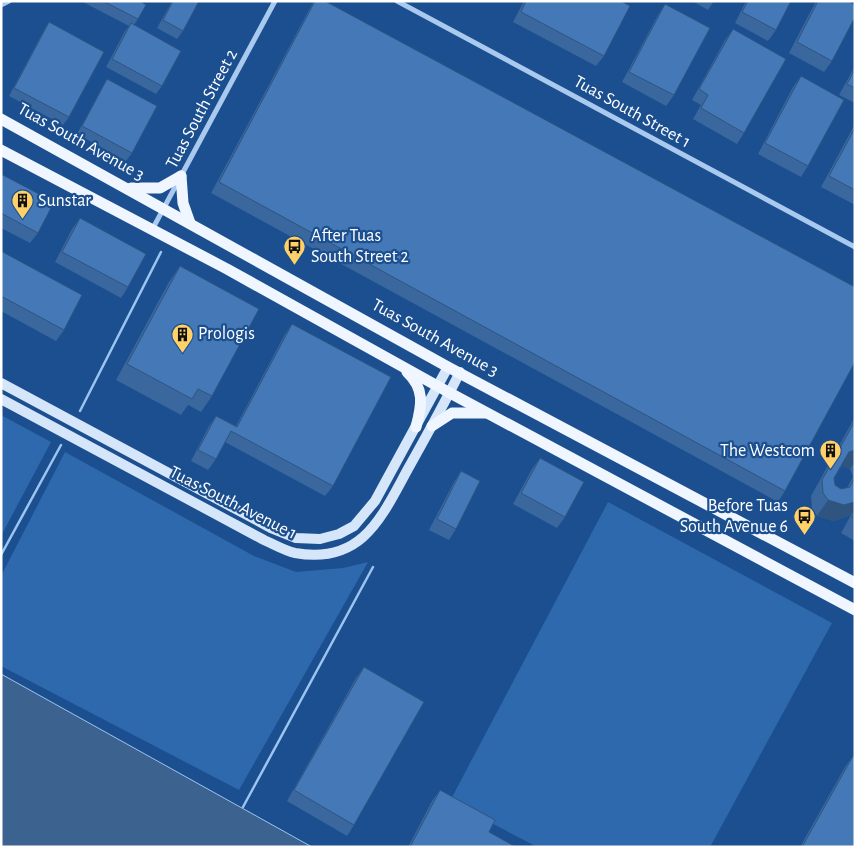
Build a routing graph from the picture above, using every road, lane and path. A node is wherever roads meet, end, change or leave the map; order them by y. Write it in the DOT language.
graph roads {
  1 [pos="9,1"];
  2 [pos="276,1"];
  3 [pos="397,1"];
  4 [pos="1,5"];
  5 [pos="1,119"];
  6 [pos="1,150"];
  7 [pos="181,176"];
  8 [pos="129,188"];
  9 [pos="164,208"];
  10 [pos="190,223"];
  11 [pos="152,230"];
  12 [pos="855,247"];
  13 [pos="399,365"];
  14 [pos="448,366"];
  15 [pos="460,372"];
  16 [pos="1,383"];
  17 [pos="438,386"];
  18 [pos="450,393"];
  19 [pos="1,399"];
  20 [pos="490,413"];
  21 [pos="432,426"];
  22 [pos="416,427"];
  23 [pos="855,583"];
  24 [pos="855,610"];
  1 -- 4 [label="street"];
  2 -- 7 [label="street, Tuas South Street 2"];
  3 -- 12 [label="street, Tuas South Street 1"];
  5 -- 8 [label="main road, Tuas South Avenue 3"];
  6 -- 11 [label="main road"];
  7 -- 8 [label="main road"];
  7 -- 9 [label="street, Tuas South Street 2"];
  7 -- 10 [label="main road"];
  8 -- 9 [label="main road, Tuas South Avenue 3"];
  9 -- 10 [label="main road, Tuas South Avenue 3"];
  9 -- 11 [label="street, Tuas South Street 2"];
  10 -- 14 [label="main road, Tuas South Avenue 3"];
  11 -- 13 [label="main road"];
  13 -- 17 [label="main road"];
  13 -- 22 [label="main road"];
  14 -- 15 [label="main road, Tuas South Avenue 3"];
  14 -- 17 [label="main road, Tuas South Avenue 1"];
  15 -- 18 [label="main road, Tuas South Avenue 1"];
  15 -- 23 [label="main road, Tuas South Avenue 3"];
  16 -- 22 [label="main road, Tuas South Avenue 1"];
  17 -- 18 [label="main road"];
  17 -- 22 [label="main road, Tuas South Avenue 1"];
  18 -- 20 [label="main road"];
  18 -- 21 [label="main road, Tuas South Avenue 1"];
  19 -- 21 [label="main road, Tuas South Avenue 1"];
  20 -- 21 [label="main road"];
  20 -- 24 [label="main road"];
}
